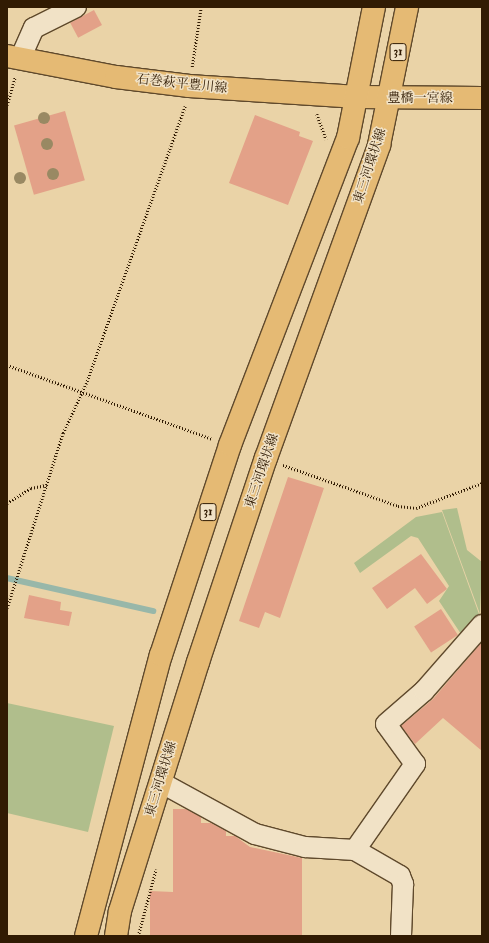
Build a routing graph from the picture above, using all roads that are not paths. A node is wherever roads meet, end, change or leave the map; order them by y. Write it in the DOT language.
graph roads {
  1 [pos="76,7"];
  2 [pos="374,7"];
  3 [pos="407,7"];
  4 [pos="13,57"];
  5 [pos="358,97"];
  6 [pos="389,98"];
  7 [pos="482,98"];
  8 [pos="482,625"];
  9 [pos="160,782"];
  10 [pos="355,850"];
  11 [pos="86,936"];
  12 [pos="116,936"];
  13 [pos="401,936"];
  1 -- 4 [label="street"];
  2 -- 5 [label="main road, 31"];
  3 -- 6 [label="main road, 東三河環状線 / 31"];
  4 -- 5 [label="main road, 石巻萩平豊川線"];
  5 -- 6 [label="main road, 豊橋一宮線"];
  5 -- 11 [label="main road, 31"];
  6 -- 7 [label="main road, 豊橋一宮線"];
  6 -- 9 [label="main road, 東三河環状線 / 31"];
  8 -- 10 [label="street"];
  9 -- 10 [label="street"];
  9 -- 12 [label="main road, 東三河環状線 / 31"];
  10 -- 13 [label="street"];
}
